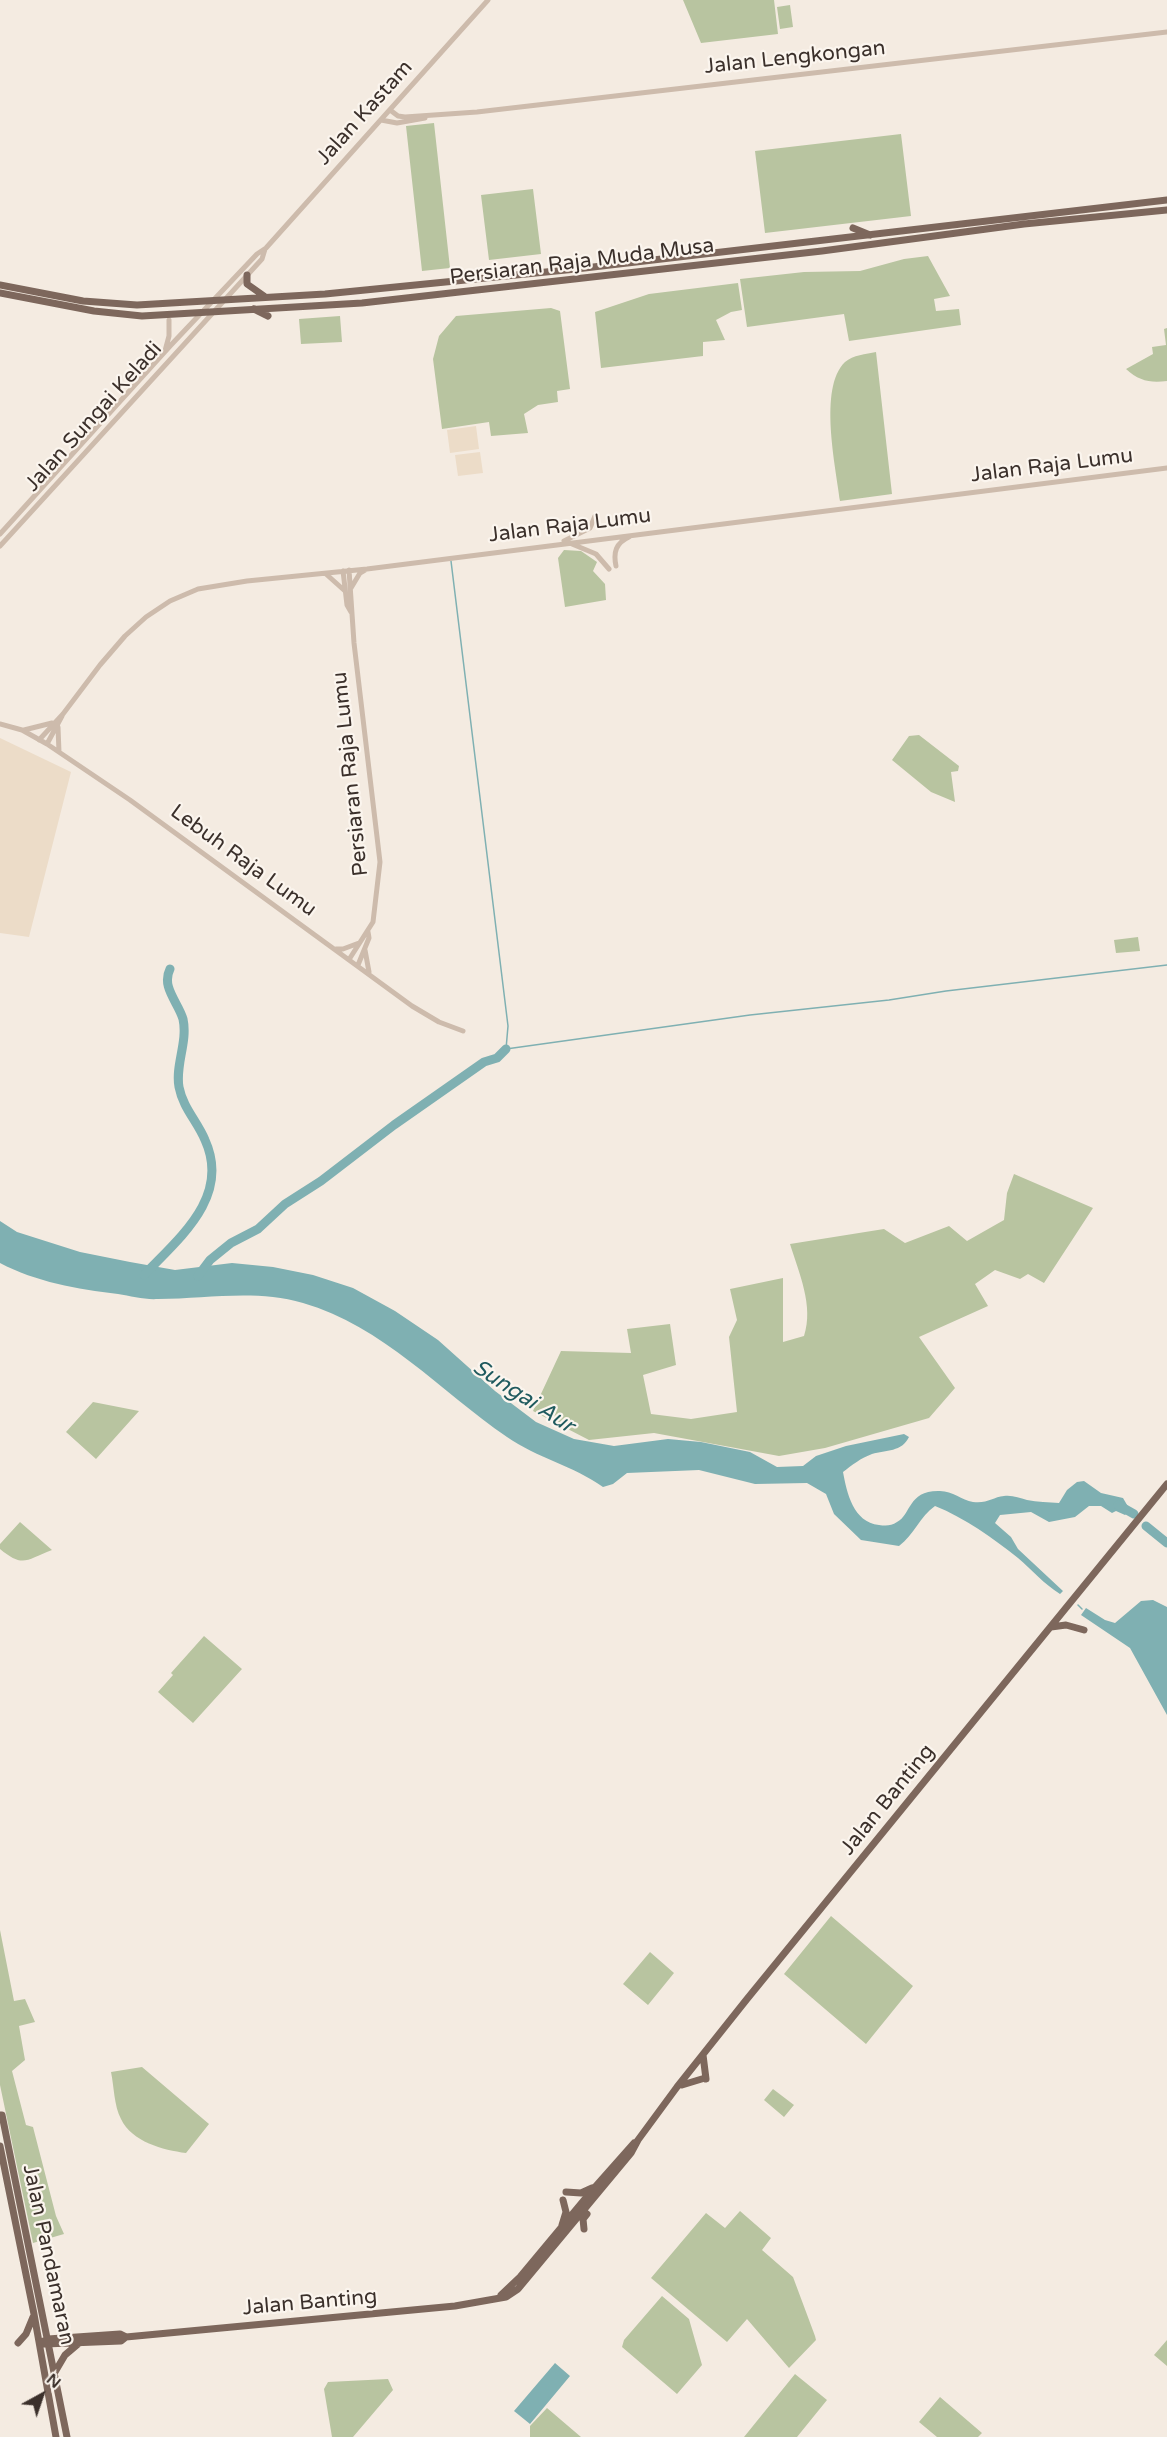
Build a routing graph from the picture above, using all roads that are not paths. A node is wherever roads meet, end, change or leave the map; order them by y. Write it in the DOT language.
graph roads {
  1 [pos="488,0"];
  2 [pos="1167,32"];
  3 [pos="390,110"];
  4 [pos="426,117"];
  5 [pos="381,120"];
  6 [pos="1167,200"];
  7 [pos="1167,210"];
  8 [pos="853,228"];
  9 [pos="871,235"];
  10 [pos="266,248"];
  11 [pos="247,275"];
  12 [pos="0,285"];
  13 [pos="0,293"];
  14 [pos="267,297"];
  15 [pos="224,300"];
  16 [pos="213,301"];
  17 [pos="252,308"];
  18 [pos="214,311"];
  19 [pos="203,312"];
  20 [pos="268,316"];
  21 [pos="169,320"];
  22 [pos="165,352"];
  23 [pos="1167,468"];
  24 [pos="595,516"];
  25 [pos="0,534"];
  26 [pos="634,535"];
  27 [pos="560,543"];
  28 [pos="0,546"];
  29 [pos="616,566"];
  30 [pos="367,569"];
  31 [pos="609,569"];
  32 [pos="346,571"];
  33 [pos="325,573"];
  34 [pos="348,590"];
  35 [pos="0,724"];
  36 [pos="55,724"];
  37 [pos="22,730"];
  38 [pos="39,740"];
  39 [pos="47,744"];
  40 [pos="59,752"];
  41 [pos="368,932"];
  42 [pos="360,943"];
  43 [pos="365,948"];
  44 [pos="335,949"];
  45 [pos="350,958"];
  46 [pos="358,965"];
  47 [pos="369,972"];
  48 [pos="464,1031"];
  49 [pos="1167,1484"];
  50 [pos="1051,1627"];
  51 [pos="1084,1630"];
  52 [pos="703,2055"];
  53 [pos="677,2087"];
  54 [pos="2,2119"];
  55 [pos="0,2146"];
  56 [pos="598,2189"];
  57 [pos="566,2192"];
  58 [pos="563,2200"];
  59 [pos="584,2229"];
  60 [pos="560,2230"];
  61 [pos="496,2299"];
  62 [pos="34,2314"];
  63 [pos="126,2337"];
  64 [pos="18,2343"];
  65 [pos="40,2343"];
  66 [pos="49,2343"];
  67 [pos="78,2344"];
  68 [pos="55,2373"];
  69 [pos="56,2437"];
  70 [pos="67,2437"];
  1 -- 3 [label="street, Jalan Kastam"];
  2 -- 4 [label="street, Jalan Lengkongan"];
  3 -- 4 [label="street, Jalan Lengkongan"];
  3 -- 5 [label="street, Jalan Kastam"];
  4 -- 5 [label="street, Jalan Lengkongan"];
  5 -- 10 [label="street, Jalan Kastam"];
  6 -- 9 [label="main road, Persiaran Raja Muda Musa"];
  7 -- 17 [label="main road, Persiaran Raja Muda Musa"];
  8 -- 9 [label="main road"];
  9 -- 14 [label="main road, Persiaran Raja Muda Musa"];
  10 -- 11 [label="street, Jalan Kastam"];
  10 -- 16 [label="street, Jalan Kastam"];
  11 -- 14 [label="main road"];
  11 -- 15 [label="street, Jalan Kastam"];
  12 -- 16 [label="main road, Persiaran Raja Muda Musa"];
  13 -- 19 [label="main road, Persiaran Raja Muda Musa"];
  14 -- 15 [label="main road, Persiaran Raja Muda Musa"];
  15 -- 16 [label="main road, Persiaran Raja Muda Musa"];
  15 -- 18 [label="street, Jalan Kastam"];
  16 -- 19 [label="street, Jalan Sungai Keladi"];
  17 -- 18 [label="main road, Persiaran Raja Muda Musa"];
  17 -- 20 [label="main road"];
  18 -- 19 [label="main road, Persiaran Raja Muda Musa"];
  18 -- 28 [label="street, Jalan Sungai Keladi"];
  19 -- 22 [label="street, Jalan Sungai Keladi"];
  21 -- 22 [label="street"];
  22 -- 25 [label="street, Jalan Sungai Keladi"];
  23 -- 26 [label="street, Jalan Raja Lumu"];
  24 -- 27 [label="street"];
  26 -- 27 [label="street, Jalan Raja Lumu"];
  26 -- 29 [label="street"];
  27 -- 30 [label="street, Jalan Raja Lumu"];
  27 -- 31 [label="street"];
  30 -- 32 [label="street, Jalan Raja Lumu"];
  30 -- 34 [label="street"];
  32 -- 33 [label="street, Jalan Raja Lumu"];
  32 -- 34 [label="street, Persiaran Raja Lumu"];
  33 -- 34 [label="street"];
  33 -- 36 [label="street, Jalan Raja Lumu"];
  34 -- 41 [label="street, Persiaran Raja Lumu"];
  35 -- 37 [label="street, Lebuh Raja Lumu"];
  36 -- 37 [label="street"];
  36 -- 38 [label="street"];
  36 -- 39 [label="street"];
  36 -- 40 [label="street"];
  37 -- 38 [label="street, Lebuh Raja Lumu"];
  38 -- 39 [label="street, Lebuh Raja Lumu"];
  39 -- 40 [label="street, Lebuh Raja Lumu"];
  40 -- 44 [label="street, Lebuh Raja Lumu"];
  41 -- 42 [label="street"];
  41 -- 43 [label="street, Persiaran Raja Lumu"];
  42 -- 44 [label="street"];
  42 -- 45 [label="street"];
  43 -- 46 [label="street"];
  43 -- 47 [label="street"];
  44 -- 45 [label="street, Lebuh Raja Lumu"];
  45 -- 46 [label="street, Lebuh Raja Lumu"];
  46 -- 47 [label="street, Lebuh Raja Lumu"];
  47 -- 48 [label="street, Lebuh Raja Lumu"];
  49 -- 50 [label="main road, Jalan Banting"];
  50 -- 51 [label="main road"];
  50 -- 52 [label="main road, Jalan Banting"];
  52 -- 53 [label="main road, Jalan Banting"];
  52 -- 53 [label="main road"];
  53 -- 56 [label="main road, Jalan Banting"];
  54 -- 66 [label="main road, Jalan Pandamaran"];
  55 -- 62 [label="main road, Jalan Pandamaran"];
  56 -- 57 [label="main road"];
  56 -- 59 [label="main road"];
  56 -- 60 [label="main road, Jalan Banting"];
  56 -- 61 [label="main road, Jalan Banting"];
  58 -- 60 [label="main road"];
  60 -- 61 [label="main road, Jalan Banting"];
  61 -- 63 [label="main road, Jalan Banting"];
  62 -- 64 [label="main road"];
  62 -- 65 [label="main road, Jalan Pandamaran"];
  63 -- 66 [label="main road, Jalan Banting"];
  63 -- 67 [label="main road, Jalan Banting"];
  65 -- 66 [label="main road, Jalan Banting"];
  65 -- 69 [label="main road, Jalan Pandamaran"];
  66 -- 67 [label="main road, Jalan Banting"];
  66 -- 68 [label="main road, Jalan Pandamaran"];
  67 -- 68 [label="main road"];
  68 -- 70 [label="main road, Jalan Pandamaran"];
}
